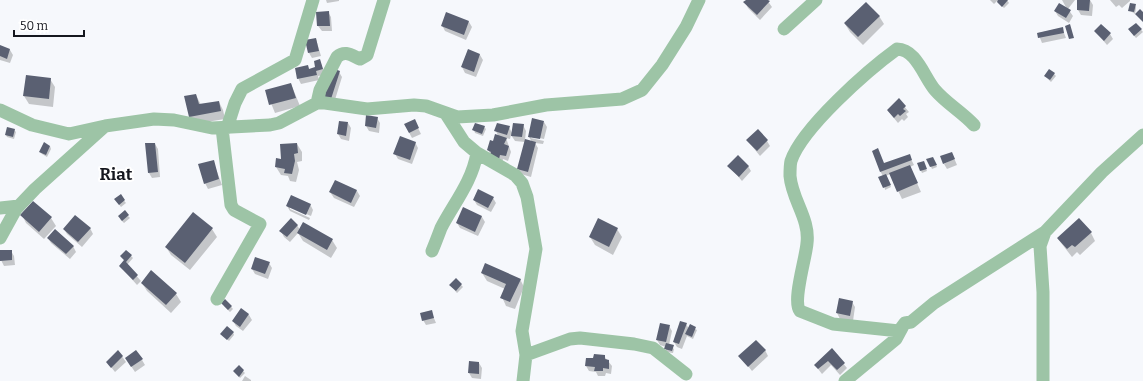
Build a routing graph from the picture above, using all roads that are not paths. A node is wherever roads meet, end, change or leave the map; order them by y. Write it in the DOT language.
graph roads {
  1 [pos="313,0"];
  2 [pos="384,0"];
  3 [pos="699,0"];
  4 [pos="816,0"];
  5 [pos="784,29"];
  6 [pos="316,103"];
  7 [pos="0,110"];
  8 [pos="446,114"];
  9 [pos="974,125"];
  10 [pos="105,126"];
  11 [pos="224,128"];
  12 [pos="1143,135"];
  13 [pos="477,153"];
  14 [pos="19,206"];
  15 [pos="0,208"];
  16 [pos="1045,232"];
  17 [pos="0,238"];
  18 [pos="432,252"];
  19 [pos="217,299"];
  20 [pos="904,323"];
  21 [pos="526,355"];
  22 [pos="686,374"];
  23 [pos="523,381"];
  24 [pos="845,381"];
  25 [pos="1043,381"];
  1 -- 11 [label="street"];
  2 -- 6 [label="street"];
  3 -- 8 [label="street"];
  4 -- 5 [label="street"];
  6 -- 8 [label="street"];
  6 -- 11 [label="street"];
  7 -- 10 [label="street"];
  8 -- 13 [label="street"];
  9 -- 20 [label="street"];
  10 -- 11 [label="street"];
  10 -- 14 [label="street"];
  11 -- 19 [label="street"];
  12 -- 16 [label="street"];
  13 -- 18 [label="street"];
  13 -- 21 [label="street"];
  14 -- 15 [label="street"];
  14 -- 17 [label="street"];
  16 -- 20 [label="street"];
  16 -- 25 [label="street"];
  20 -- 24 [label="street"];
  21 -- 22 [label="street"];
  21 -- 23 [label="street"];
}
